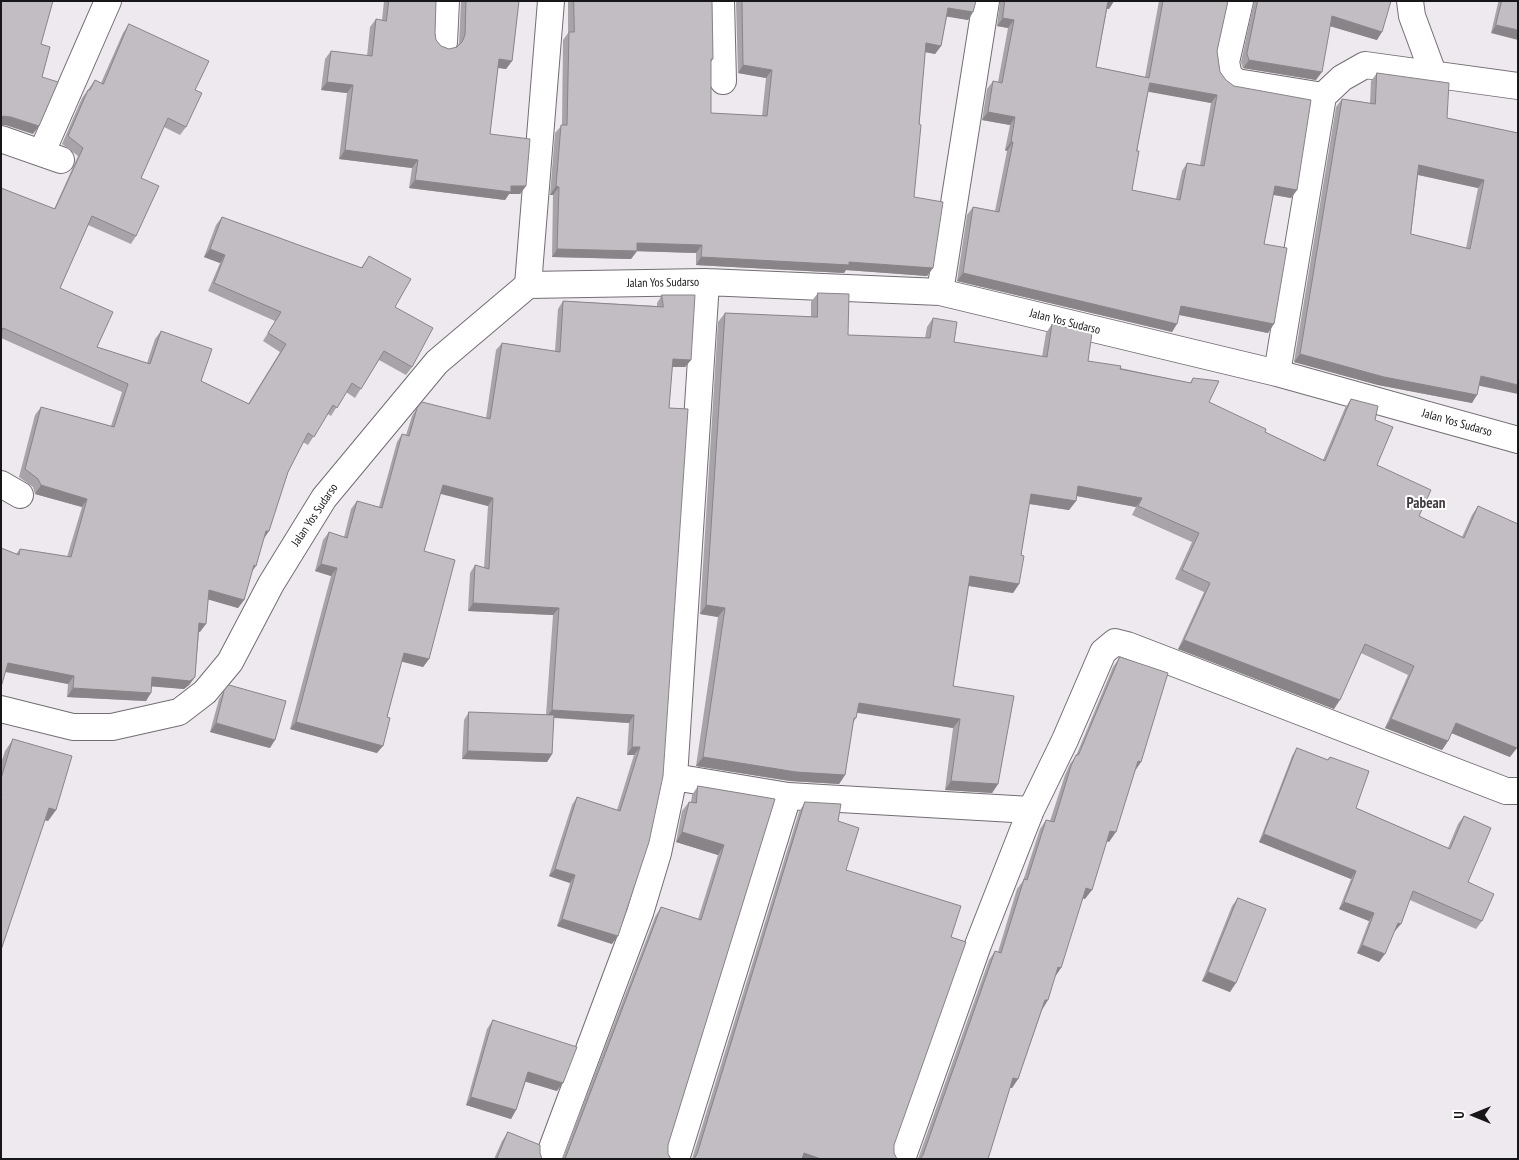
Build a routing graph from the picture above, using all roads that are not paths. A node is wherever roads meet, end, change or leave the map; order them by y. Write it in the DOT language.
graph roads {
  1 [pos="108,1"];
  2 [pos="446,1"];
  3 [pos="550,1"];
  4 [pos="721,1"];
  5 [pos="986,1"];
  6 [pos="1240,1"];
  7 [pos="1410,1"];
  8 [pos="444,42"];
  9 [pos="1433,74"];
  10 [pos="723,81"];
  11 [pos="1518,86"];
  12 [pos="1323,96"];
  13 [pos="1,139"];
  14 [pos="706,282"];
  15 [pos="528,286"];
  16 [pos="940,292"];
  17 [pos="1276,373"];
  18 [pos="1518,440"];
  19 [pos="1,709"];
  20 [pos="674,777"];
  21 [pos="1518,791"];
  22 [pos="788,796"];
  23 [pos="1031,810"];
  24 [pos="548,1159"];
  25 [pos="676,1159"];
  26 [pos="902,1159"];
  1 -- 13 [label="street"];
  2 -- 8 [label="street"];
  3 -- 15 [label="street"];
  4 -- 10 [label="street"];
  5 -- 16 [label="street"];
  6 -- 12 [label="street"];
  7 -- 9 [label="street"];
  9 -- 11 [label="street"];
  9 -- 12 [label="street"];
  12 -- 17 [label="street"];
  14 -- 15 [label="street, Jalan Yos Sudarso"];
  14 -- 16 [label="street, Jalan Yos Sudarso"];
  14 -- 20 [label="street"];
  15 -- 19 [label="street, Jalan Yos Sudarso"];
  16 -- 17 [label="street, Jalan Yos Sudarso"];
  17 -- 18 [label="street, Jalan Yos Sudarso"];
  20 -- 22 [label="street"];
  20 -- 24 [label="street"];
  21 -- 23 [label="street"];
  22 -- 23 [label="street"];
  22 -- 25 [label="street"];
  23 -- 26 [label="street"];
}
